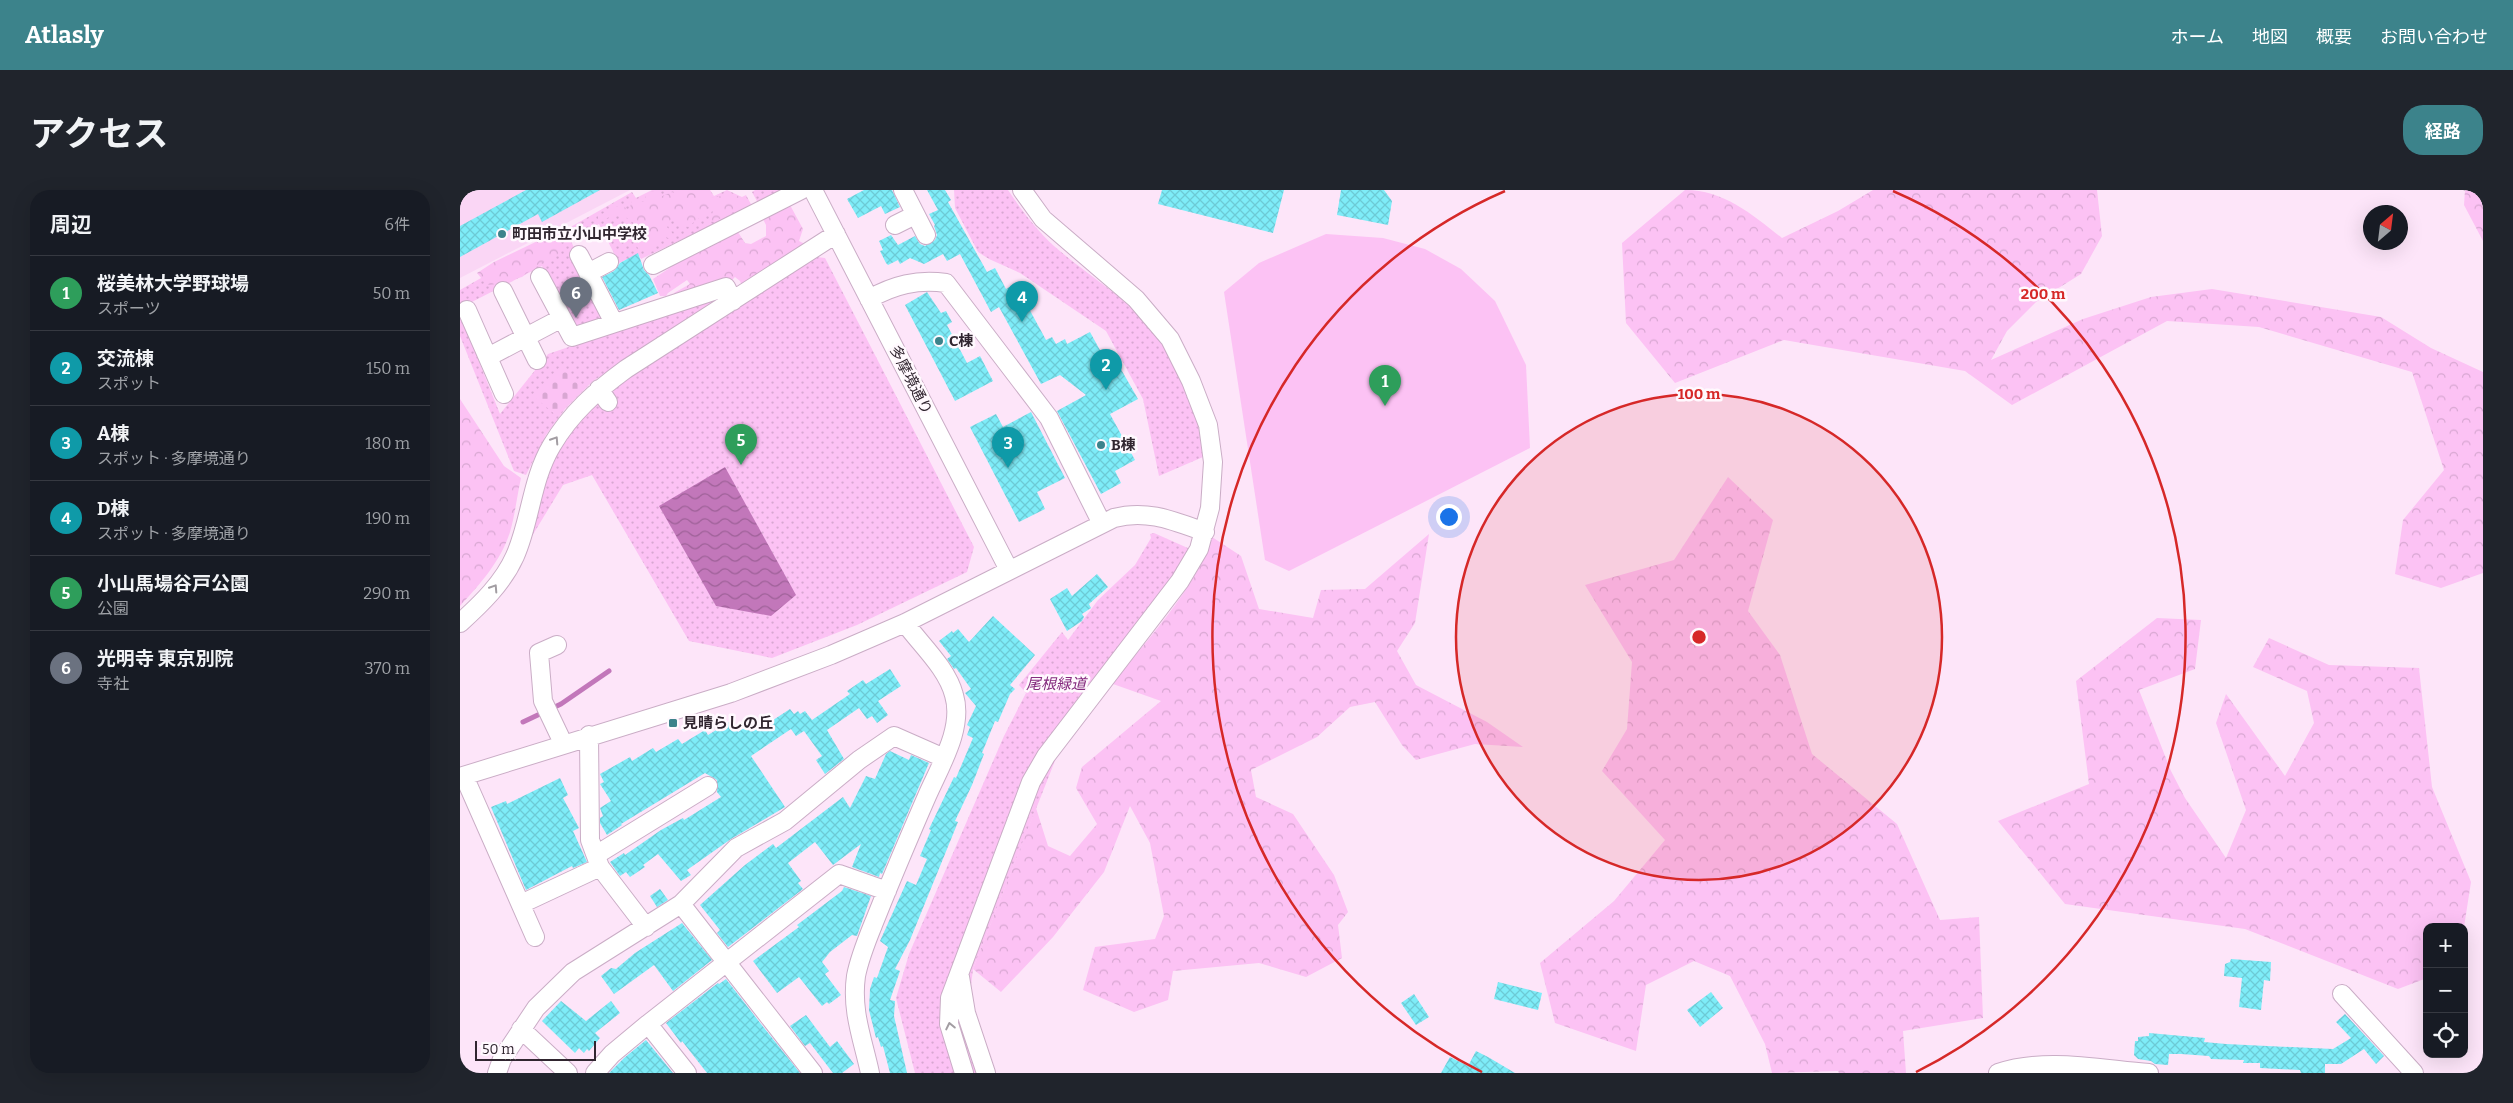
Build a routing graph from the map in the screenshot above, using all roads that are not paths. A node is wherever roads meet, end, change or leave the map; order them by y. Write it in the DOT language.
graph roads {
  1 [pos="801,190"];
  2 [pos="813,190"];
  3 [pos="903,190"];
  4 [pos="1022,190"];
  5 [pos="915,215"];
  6 [pos="895,225"];
  7 [pos="836,234"];
  8 [pos="926,235"];
  9 [pos="579,255"];
  10 [pos="610,262"];
  11 [pos="653,265"];
  12 [pos="588,273"];
  13 [pos="540,277"];
  14 [pos="502,291"];
  15 [pos="869,300"];
  16 [pos="733,301"];
  17 [pos="467,310"];
  18 [pos="562,318"];
  19 [pos="614,323"];
  20 [pos="526,337"];
  21 [pos="488,357"];
  22 [pos="537,360"];
  23 [pos="504,394"];
  24 [pos="1102,524"];
  25 [pos="1205,532"];
  26 [pos="1009,570"];
  27 [pos="460,623"];
  28 [pos="905,623"];
  29 [pos="556,645"];
  30 [pos="589,735"];
  31 [pos="563,743"];
  32 [pos="944,758"];
  33 [pos="462,776"];
  34 [pos="708,786"];
  35 [pos="598,861"];
  36 [pos="887,891"];
  37 [pos="521,904"];
  38 [pos="682,904"];
  39 [pos="646,927"];
  40 [pos="535,937"];
  41 [pos="728,962"];
  42 [pos="959,974"];
  43 [pos="2342,994"];
  44 [pos="648,1024"];
  45 [pos="521,1029"];
  46 [pos="2056,1069"];
  47 [pos="982,1071"];
  48 [pos="496,1073"];
  49 [pos="568,1073"];
  50 [pos="595,1073"];
  51 [pos="687,1073"];
  52 [pos="813,1073"];
  53 [pos="870,1073"];
  54 [pos="965,1073"];
  55 [pos="1998,1073"];
  56 [pos="2149,1073"];
  57 [pos="2414,1073"];
  1 -- 11 [label="street"];
  2 -- 7 [label="street, 多摩境通り"];
  3 -- 5 [label="street"];
  4 -- 25 [label="street"];
  5 -- 6 [label="street"];
  5 -- 8 [label="street"];
  7 -- 15 [label="street, 多摩境通り"];
  7 -- 16 [label="street"];
  9 -- 12 [label="street"];
  10 -- 12 [label="street"];
  12 -- 19 [label="street"];
  13 -- 18 [label="street"];
  14 -- 20 [label="street"];
  15 -- 24 [label="street"];
  15 -- 26 [label="street, 多摩境通り"];
  16 -- 19 [label="street"];
  27 -- 16 [label="street, one-way"];
  17 -- 21 [label="street"];
  18 -- 19 [label="street"];
  18 -- 20 [label="street"];
  20 -- 21 [label="street"];
  20 -- 22 [label="street"];
  21 -- 23 [label="street"];
  24 -- 25 [label="street"];
  24 -- 26 [label="street"];
  25 -- 42 [label="street"];
  26 -- 28 [label="street"];
  28 -- 30 [label="street"];
  28 -- 32 [label="street"];
  29 -- 31 [label="street"];
  30 -- 31 [label="street"];
  30 -- 35 [label="street"];
  31 -- 33 [label="street"];
  32 -- 36 [label="street"];
  32 -- 38 [label="street"];
  33 -- 37 [label="street"];
  34 -- 35 [label="street"];
  35 -- 37 [label="street"];
  35 -- 39 [label="street"];
  36 -- 41 [label="street"];
  36 -- 53 [label="street"];
  37 -- 40 [label="street"];
  38 -- 39 [label="street"];
  38 -- 41 [label="street"];
  39 -- 45 [label="street"];
  41 -- 44 [label="street"];
  41 -- 52 [label="street"];
  42 -- 47 [label="street"];
  54 -- 42 [label="street, one-way"];
  43 -- 57 [label="street"];
  44 -- 50 [label="street"];
  44 -- 51 [label="street"];
  45 -- 48 [label="street"];
  45 -- 49 [label="street"];
  46 -- 55 [label="street"];
  46 -- 56 [label="street"];
}
